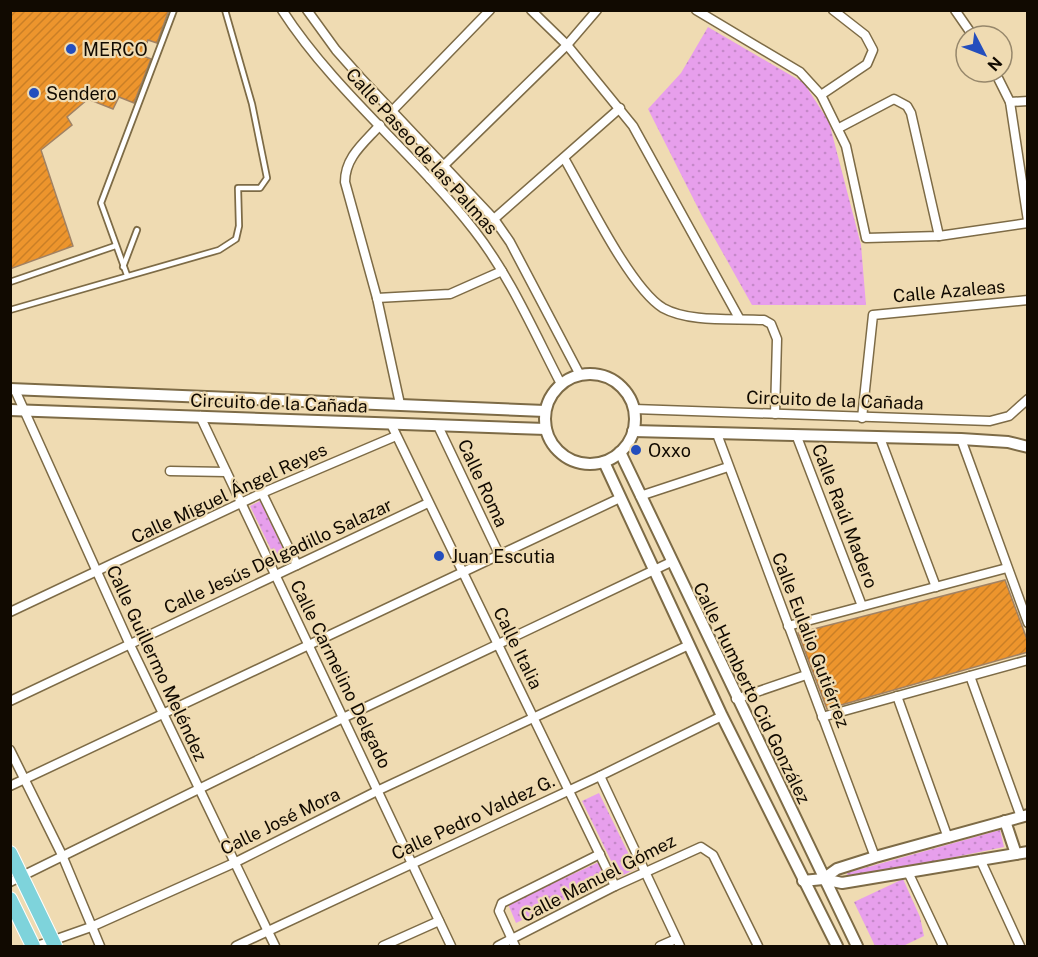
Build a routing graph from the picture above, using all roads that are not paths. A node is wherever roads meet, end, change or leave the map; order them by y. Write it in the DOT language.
graph roads {
  1 [pos="174,10"];
  2 [pos="225,10"];
  3 [pos="282,10"];
  4 [pos="307,10"];
  5 [pos="490,10"];
  6 [pos="531,10"];
  7 [pos="597,10"];
  8 [pos="833,10"];
  9 [pos="955,10"];
  10 [pos="697,11"];
  11 [pos="965,24"];
  12 [pos="567,45"];
  13 [pos="1001,84"];
  14 [pos="821,95"];
  15 [pos="1028,101"];
  16 [pos="1010,102"];
  17 [pos="620,108"];
  18 [pos="393,110"];
  19 [pos="380,125"];
  20 [pos="839,128"];
  21 [pos="564,158"];
  22 [pos="444,165"];
  23 [pos="430,179"];
  24 [pos="494,219"];
  25 [pos="1028,222"];
  26 [pos="138,230"];
  27 [pos="939,236"];
  28 [pos="115,246"];
  29 [pos="123,267"];
  30 [pos="502,271"];
  31 [pos="127,275"];
  32 [pos="10,282"];
  33 [pos="377,298"];
  34 [pos="1028,300"];
  35 [pos="10,310"];
  36 [pos="739,318"];
  37 [pos="580,375"];
  38 [pos="561,384"];
  39 [pos="13,389"];
  40 [pos="1028,399"];
  41 [pos="400,404"];
  42 [pos="24,409"];
  43 [pos="634,409"];
  44 [pos="10,410"];
  45 [pos="545,411"];
  46 [pos="775,414"];
  47 [pos="200,416"];
  48 [pos="862,418"];
  49 [pos="391,424"];
  50 [pos="438,426"];
  51 [pos="546,429"];
  52 [pos="633,431"];
  53 [pos="717,434"];
  54 [pos="396,436"];
  55 [pos="797,437"];
  56 [pos="880,438"];
  57 [pos="961,439"];
  58 [pos="1028,447"];
  59 [pos="620,452"];
  60 [pos="604,462"];
  61 [pos="728,467"];
  62 [pos="170,471"];
  63 [pos="226,472"];
  64 [pos="262,494"];
  65 [pos="640,496"];
  66 [pos="620,498"];
  67 [pos="241,503"];
  68 [pos="429,503"];
  69 [pos="499,554"];
  70 [pos="671,562"];
  71 [pos="297,565"];
  72 [pos="1006,568"];
  73 [pos="654,570"];
  74 [pos="462,571"];
  75 [pos="97,572"];
  76 [pos="276,576"];
  77 [pos="936,587"];
  78 [pos="862,606"];
  79 [pos="10,612"];
  80 [pos="1027,619"];
  81 [pos="788,626"];
  82 [pos="308,644"];
  83 [pos="498,644"];
  84 [pos="130,645"];
  85 [pos="689,645"];
  86 [pos="1028,660"];
  87 [pos="806,675"];
  88 [pos="970,676"];
  89 [pos="897,696"];
  90 [pos="736,699"];
  91 [pos="10,701"];
  92 [pos="162,714"];
  93 [pos="722,716"];
  94 [pos="345,717"];
  95 [pos="822,717"];
  96 [pos="534,718"];
  97 [pos="10,750"];
  98 [pos="769,766"];
  99 [pos="750,774"];
  100 [pos="600,776"];
  101 [pos="25,779"];
  102 [pos="10,786"];
  103 [pos="380,790"];
  104 [pos="198,791"];
  105 [pos="569,791"];
  106 [pos="1024,816"];
  107 [pos="1005,821"];
  108 [pos="948,838"];
  109 [pos="10,853"];
  110 [pos="1022,853"];
  111 [pos="600,854"];
  112 [pos="62,855"];
  113 [pos="875,857"];
  114 [pos="980,859"];
  115 [pos="234,863"];
  116 [pos="412,864"];
  117 [pos="645,872"];
  118 [pos="908,872"];
  119 [pos="16,879"];
  120 [pos="823,879"];
  121 [pos="803,880"];
  122 [pos="615,886"];
  123 [pos="11,903"];
  124 [pos="439,921"];
  125 [pos="91,927"];
  126 [pos="268,932"];
  127 [pos="513,943"];
  128 [pos="678,943"];
  129 [pos="54,944"];
  130 [pos="35,946"];
  131 [pos="100,946"];
  132 [pos="236,946"];
  133 [pos="275,946"];
  134 [pos="383,946"];
  135 [pos="451,946"];
  136 [pos="498,946"];
  137 [pos="660,946"];
  138 [pos="758,946"];
  139 [pos="835,946"];
  140 [pos="857,946"];
  141 [pos="943,946"];
  142 [pos="1020,946"];
  1 -- 28 [label="lane"];
  2 -- 31 [label="lane"];
  3 -- 19 [label="street, Calle Paseo de las Palmas"];
  4 -- 18 [label="street, Calle Paseo de las Palmas"];
  5 -- 18 [label="street"];
  6 -- 12 [label="street"];
  7 -- 12 [label="street"];
  8 -- 14 [label="street"];
  9 -- 11 [label="street"];
  10 -- 14 [label="street"];
  12 -- 17 [label="street"];
  12 -- 22 [label="street"];
  13 -- 16 [label="street"];
  14 -- 20 [label="street"];
  15 -- 16 [label="street"];
  16 -- 25 [label="street"];
  17 -- 21 [label="street"];
  17 -- 36 [label="street"];
  18 -- 22 [label="street, Calle Paseo de las Palmas"];
  19 -- 23 [label="street, Calle Paseo de las Palmas"];
  19 -- 33 [label="street"];
  20 -- 27 [label="street"];
  20 -- 27 [label="street"];
  21 -- 24 [label="street"];
  21 -- 36 [label="street"];
  22 -- 23 [label="street"];
  22 -- 24 [label="street, Calle Paseo de las Palmas"];
  23 -- 30 [label="street, Calle Paseo de las Palmas"];
  24 -- 37 [label="street, Calle Paseo de las Palmas"];
  25 -- 27 [label="street"];
  26 -- 29 [label="lane"];
  28 -- 29 [label="lane"];
  28 -- 32 [label="lane"];
  29 -- 31 [label="lane"];
  30 -- 33 [label="street"];
  30 -- 38 [label="street, Calle Paseo de las Palmas"];
  31 -- 35 [label="lane"];
  33 -- 41 [label="street"];
  34 -- 48 [label="street, Calle Azaleas"];
  36 -- 46 [label="street"];
  37 -- 38 [label="street"];
  37 -- 43 [label="street"];
  38 -- 45 [label="street"];
  39 -- 41 [label="street, Circuito de la Cañada"];
  39 -- 42 [label="street, Calle Guillermo Meléndez"];
  40 -- 48 [label="street, Circuito de la Cañada"];
  41 -- 45 [label="street, Circuito de la Cañada"];
  42 -- 44 [label="street, Circuito de la Cañada"];
  42 -- 47 [label="street, Circuito de la Cañada"];
  42 -- 75 [label="street, Calle Guillermo Meléndez"];
  43 -- 46 [label="street, Circuito de la Cañada"];
  43 -- 52 [label="street"];
  45 -- 51 [label="street"];
  46 -- 48 [label="street, Circuito de la Cañada"];
  47 -- 49 [label="street, Circuito de la Cañada"];
  47 -- 63 [label="street, Calle Carmelino Delgado"];
  49 -- 50 [label="street, Circuito de la Cañada"];
  49 -- 54 [label="street, Calle Italia"];
  50 -- 51 [label="street, Circuito de la Cañada"];
  50 -- 69 [label="street, Calle Roma"];
  51 -- 60 [label="street"];
  52 -- 53 [label="street, Circuito de la Cañada"];
  52 -- 59 [label="street"];
  53 -- 55 [label="street, Circuito de la Cañada"];
  53 -- 61 [label="street, Calle Eulalio Gutiérrez"];
  54 -- 64 [label="street, Calle Miguel Ángel Reyes"];
  54 -- 68 [label="street, Calle Italia"];
  55 -- 56 [label="street, Circuito de la Cañada"];
  55 -- 78 [label="street, Calle Raúl Madero"];
  56 -- 57 [label="street, Circuito de la Cañada"];
  56 -- 77 [label="street"];
  57 -- 58 [label="street, Circuito de la Cañada"];
  57 -- 72 [label="street"];
  59 -- 60 [label="street"];
  59 -- 65 [label="street, Calle Humberto Cid González"];
  60 -- 66 [label="street, Calle Humberto Cid González"];
  61 -- 65 [label="street"];
  61 -- 81 [label="street, Calle Eulalio Gutiérrez"];
  62 -- 63 [label="street"];
  63 -- 67 [label="street, Calle Carmelino Delgado"];
  64 -- 67 [label="street, Calle Miguel Ángel Reyes"];
  64 -- 71 [label="street"];
  65 -- 70 [label="street, Calle Humberto Cid González"];
  66 -- 69 [label="street"];
  66 -- 73 [label="street, Calle Humberto Cid González"];
  67 -- 75 [label="street, Calle Miguel Ángel Reyes"];
  67 -- 76 [label="street, Calle Carmelino Delgado"];
  68 -- 71 [label="street, Calle Jesús Delgadillo Salazar"];
  68 -- 74 [label="street, Calle Italia"];
  69 -- 74 [label="street"];
  70 -- 73 [label="street"];
  70 -- 90 [label="street, Calle Humberto Cid González"];
  71 -- 76 [label="street, Calle Jesús Delgadillo Salazar"];
  72 -- 77 [label="street"];
  72 -- 80 [label="street"];
  73 -- 83 [label="street"];
  73 -- 85 [label="street, Calle Humberto Cid González"];
  74 -- 82 [label="street"];
  74 -- 83 [label="street, Calle Italia"];
  75 -- 79 [label="street, Calle Miguel Ángel Reyes"];
  75 -- 84 [label="street, Calle Guillermo Meléndez"];
  76 -- 82 [label="street, Calle Carmelino Delgado"];
  76 -- 84 [label="street, Calle Jesús Delgadillo Salazar"];
  77 -- 78 [label="street"];
  78 -- 81 [label="street"];
  81 -- 87 [label="street, Calle Eulalio Gutiérrez"];
  82 -- 92 [label="street"];
  82 -- 94 [label="street, Calle Carmelino Delgado"];
  83 -- 94 [label="street"];
  83 -- 96 [label="street, Calle Italia"];
  84 -- 91 [label="street, Calle Jesús Delgadillo Salazar"];
  84 -- 92 [label="street, Calle Guillermo Meléndez"];
  85 -- 93 [label="street, Calle Humberto Cid González"];
  85 -- 96 [label="street, Calle José Mora"];
  86 -- 88 [label="street"];
  87 -- 90 [label="street"];
  87 -- 95 [label="street, Calle Eulalio Gutiérrez"];
  88 -- 89 [label="street"];
  88 -- 106 [label="street"];
  89 -- 95 [label="street"];
  89 -- 108 [label="street"];
  90 -- 98 [label="street, Calle Humberto Cid González"];
  92 -- 101 [label="street"];
  92 -- 104 [label="street, Calle Guillermo Meléndez"];
  93 -- 99 [label="street, Calle Humberto Cid González"];
  93 -- 100 [label="street, Calle Pedro Valdez G."];
  94 -- 103 [label="street, Calle Carmelino Delgado"];
  94 -- 104 [label="street"];
  95 -- 113 [label="street, Calle Eulalio Gutiérrez"];
  96 -- 103 [label="street, Calle José Mora"];
  96 -- 105 [label="street, Calle Italia"];
  97 -- 101 [label="street"];
  98 -- 99 [label="street"];
  98 -- 120 [label="street, Calle Humberto Cid González"];
  99 -- 121 [label="street, Calle Humberto Cid González"];
  100 -- 105 [label="street, Calle Pedro Valdez G."];
  100 -- 117 [label="street"];
  101 -- 102 [label="street"];
  101 -- 112 [label="street"];
  103 -- 115 [label="street, Calle José Mora"];
  103 -- 116 [label="street, Calle Carmelino Delgado"];
  104 -- 112 [label="street"];
  104 -- 115 [label="street, Calle Guillermo Meléndez"];
  105 -- 111 [label="street, Calle Italia"];
  105 -- 116 [label="street, Calle Pedro Valdez G."];
  106 -- 107 [label="street"];
  107 -- 108 [label="street"];
  107 -- 110 [label="street"];
  108 -- 113 [label="street"];
  109 -- 119 [label="main road"];
  110 -- 114 [label="street"];
  111 -- 122 [label="street, Calle Italia"];
  111 -- 127 [label="street"];
  112 -- 119 [label="street"];
  112 -- 125 [label="street"];
  113 -- 120 [label="street"];
  114 -- 118 [label="street"];
  114 -- 142 [label="street"];
  115 -- 125 [label="street, Calle José Mora"];
  115 -- 126 [label="street, Calle Guillermo Meléndez"];
  116 -- 124 [label="street, Calle Carmelino Delgado"];
  116 -- 126 [label="street, Calle Pedro Valdez G."];
  117 -- 122 [label="street, Calle Manuel Gómez"];
  117 -- 128 [label="street"];
  117 -- 138 [label="street, Calle Manuel Gómez"];
  118 -- 120 [label="street"];
  118 -- 141 [label="street"];
  119 -- 129 [label="main road"];
  120 -- 121 [label="street"];
  120 -- 140 [label="street, Calle Humberto Cid González"];
  121 -- 139 [label="street, Calle Humberto Cid González"];
  122 -- 127 [label="street, Calle Manuel Gómez"];
  123 -- 130 [label="main road"];
  124 -- 134 [label="street"];
  124 -- 135 [label="street, Calle Carmelino Delgado"];
  125 -- 129 [label="street, Calle José Mora"];
  125 -- 131 [label="street"];
  126 -- 132 [label="street, Calle Pedro Valdez G."];
  126 -- 133 [label="street, Calle Guillermo Meléndez"];
  127 -- 136 [label="street, Calle Manuel Gómez"];
  128 -- 137 [label="street"];
  129 -- 130 [label="street, Calle José Mora"];
}
